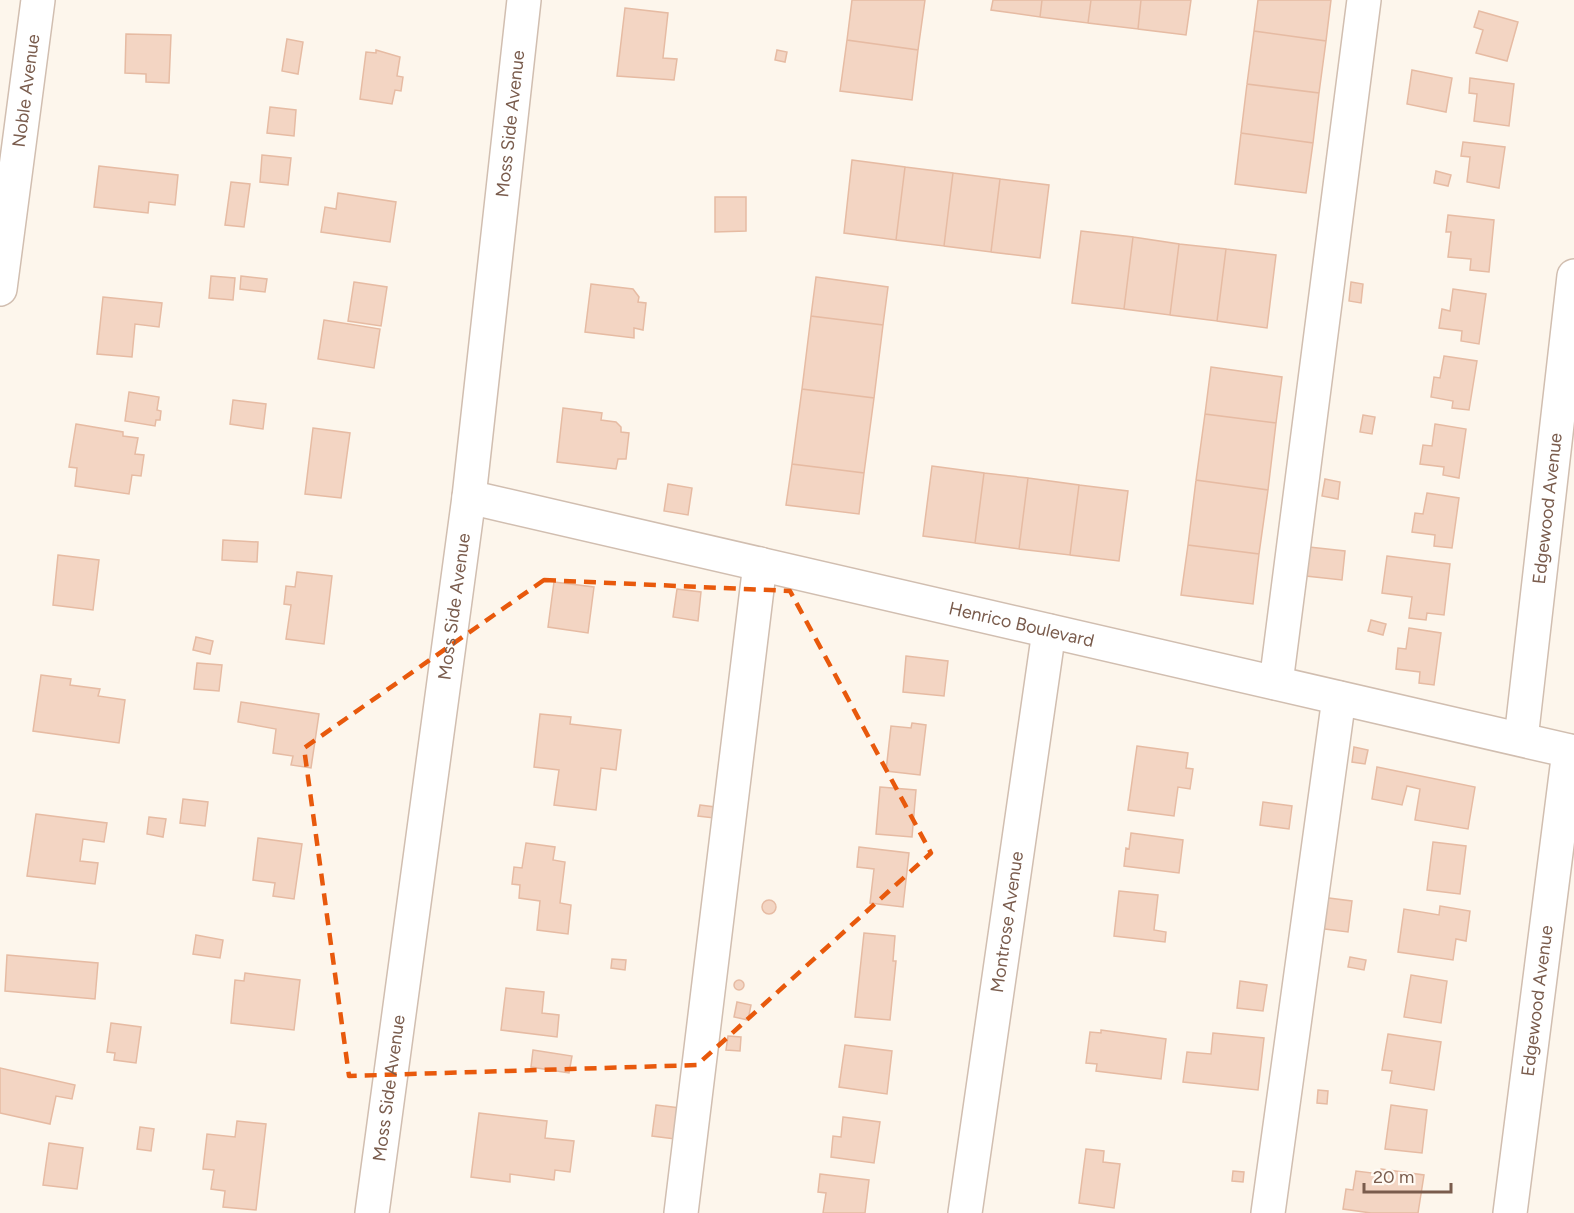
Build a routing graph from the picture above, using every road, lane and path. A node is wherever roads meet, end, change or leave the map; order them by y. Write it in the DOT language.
graph roads {
  1 [pos="38,0"];
  2 [pos="524,0"];
  3 [pos="1364,0"];
  4 [pos="1574,276"];
  5 [pos="0,289"];
  6 [pos="469,497"];
  7 [pos="760,564"];
  8 [pos="1049,631"];
  9 [pos="1276,683"];
  10 [pos="1339,698"];
  11 [pos="1521,739"];
  12 [pos="1571,751"];
  13 [pos="372,1213"];
  14 [pos="681,1213"];
  15 [pos="965,1213"];
  16 [pos="1268,1213"];
  17 [pos="1510,1213"];
  1 -- 5 [label="street, Noble Avenue"];
  2 -- 6 [label="street, Moss Side Avenue"];
  3 -- 9 [label="street"];
  4 -- 11 [label="street, Edgewood Avenue"];
  6 -- 7 [label="street, Henrico Boulevard"];
  6 -- 13 [label="street, Moss Side Avenue"];
  7 -- 8 [label="street, Henrico Boulevard"];
  7 -- 14 [label="street"];
  8 -- 9 [label="street, Henrico Boulevard"];
  8 -- 15 [label="street, Montrose Avenue"];
  9 -- 10 [label="street, Henrico Boulevard"];
  10 -- 11 [label="street, Henrico Boulevard"];
  10 -- 16 [label="street"];
  11 -- 12 [label="street, Henrico Boulevard"];
  12 -- 17 [label="street, Edgewood Avenue"];
}
